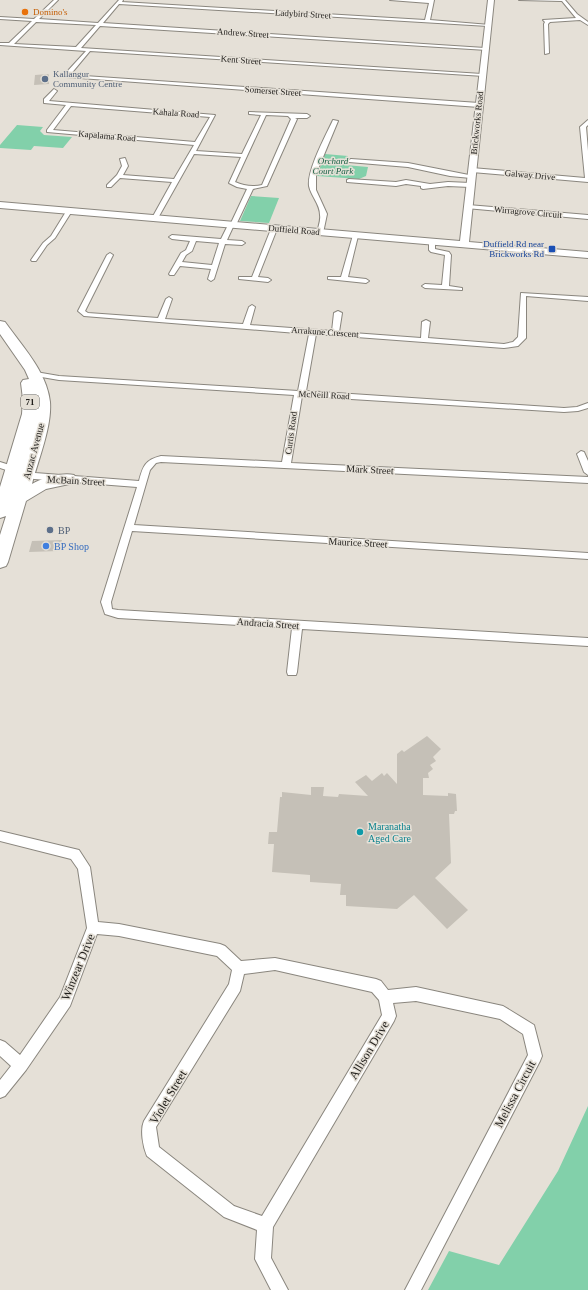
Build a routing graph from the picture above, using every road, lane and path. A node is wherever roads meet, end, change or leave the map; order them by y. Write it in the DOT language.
graph roads {
  1 [pos="56,0"];
  2 [pos="176,0"];
  3 [pos="392,0"];
  4 [pos="490,0"];
  5 [pos="521,0"];
  6 [pos="563,0"];
  7 [pos="432,1"];
  8 [pos="119,2"];
  9 [pos="172,6"];
  10 [pos="0,18"];
  11 [pos="579,19"];
  12 [pos="36,20"];
  13 [pos="427,22"];
  14 [pos="99,24"];
  15 [pos="588,24"];
  16 [pos="488,25"];
  17 [pos="0,44"];
  18 [pos="10,45"];
  19 [pos="77,49"];
  20 [pos="485,49"];
  21 [pos="89,50"];
  22 [pos="547,53"];
  23 [pos="482,75"];
  24 [pos="54,90"];
  25 [pos="69,105"];
  26 [pos="479,105"];
  27 [pos="251,113"];
  28 [pos="264,114"];
  29 [pos="293,116"];
  30 [pos="307,116"];
  31 [pos="335,121"];
  32 [pos="588,122"];
  33 [pos="198,144"];
  34 [pos="193,152"];
  35 [pos="244,156"];
  36 [pos="123,159"];
  37 [pos="351,161"];
  38 [pos="471,173"];
  39 [pos="122,177"];
  40 [pos="588,180"];
  41 [pos="176,181"];
  42 [pos="349,181"];
  43 [pos="109,186"];
  44 [pos="470,186"];
  45 [pos="250,188"];
  46 [pos="0,205"];
  47 [pos="468,207"];
  48 [pos="69,211"];
  49 [pos="588,217"];
  50 [pos="155,218"];
  51 [pos="232,225"];
  52 [pos="274,228"];
  53 [pos="320,233"];
  54 [pos="355,236"];
  55 [pos="172,237"];
  56 [pos="194,239"];
  57 [pos="223,241"];
  58 [pos="432,242"];
  59 [pos="242,243"];
  60 [pos="448,244"];
  61 [pos="464,245"];
  62 [pos="447,253"];
  63 [pos="110,255"];
  64 [pos="588,255"];
  65 [pos="34,260"];
  66 [pos="178,264"];
  67 [pos="215,267"];
  68 [pos="172,274"];
  69 [pos="241,278"];
  70 [pos="330,278"];
  71 [pos="211,279"];
  72 [pos="254,279"];
  73 [pos="344,279"];
  74 [pos="268,280"];
  75 [pos="366,281"];
  76 [pos="425,286"];
  77 [pos="445,288"];
  78 [pos="460,289"];
  79 [pos="169,299"];
  80 [pos="588,299"];
  81 [pos="252,307"];
  82 [pos="338,313"];
  83 [pos="161,320"];
  84 [pos="426,322"];
  85 [pos="0,325"];
  86 [pos="246,326"];
  87 [pos="313,332"];
  88 [pos="335,333"];
  89 [pos="424,340"];
  90 [pos="0,341"];
  91 [pos="33,373"];
  92 [pos="59,378"];
  93 [pos="40,388"];
  94 [pos="299,393"];
  95 [pos="588,405"];
  96 [pos="581,454"];
  97 [pos="153,461"];
  98 [pos="286,465"];
  99 [pos="13,470"];
  100 [pos="588,472"];
  101 [pos="69,479"];
  102 [pos="588,480"];
  103 [pos="141,484"];
  104 [pos="20,498"];
  105 [pos="0,513"];
  106 [pos="129,528"];
  107 [pos="588,556"];
  108 [pos="0,562"];
  109 [pos="297,625"];
  110 [pos="588,642"];
  111 [pos="292,672"];
  112 [pos="0,836"];
  113 [pos="93,928"];
  114 [pos="239,968"];
  115 [pos="385,998"];
  116 [pos="0,1047"];
  117 [pos="21,1065"];
  118 [pos="0,1091"];
  119 [pos="265,1225"];
  120 [pos="280,1290"];
  121 [pos="413,1290"];
  1 -- 12 [label="street"];
  2 -- 9 [label="street"];
  3 -- 7 [label="street"];
  4 -- 16 [label="street, Brickworks Road"];
  5 -- 6 [label="street"];
  6 -- 11 [label="street"];
  7 -- 13 [label="street"];
  8 -- 9 [label="street, Ladybird Street"];
  8 -- 14 [label="street"];
  9 -- 13 [label="street, Ladybird Street"];
  10 -- 12 [label="street, Andrew Street"];
  11 -- 15 [label="street"];
  11 -- 22 [label="street"];
  12 -- 14 [label="street, Andrew Street"];
  12 -- 18 [label="street"];
  13 -- 16 [label="street, Ladybird Street"];
  14 -- 19 [label="street"];
  14 -- 20 [label="street, Andrew Street"];
  16 -- 20 [label="street, Brickworks Road"];
  17 -- 18 [label="street, Kent Street"];
  18 -- 19 [label="street, Kent Street"];
  19 -- 21 [label="street, Kent Street"];
  20 -- 23 [label="street, Brickworks Road"];
  21 -- 23 [label="street, Kent Street"];
  21 -- 26 [label="street, Somerset Street"];
  23 -- 26 [label="street, Brickworks Road"];
  24 -- 25 [label="street, Kahala Road"];
  25 -- 33 [label="street, Kahala Road"];
  25 -- 33 [label="street, Kapalama Road"];
  26 -- 38 [label="street, Brickworks Road"];
  27 -- 28 [label="street"];
  28 -- 29 [label="street"];
  28 -- 35 [label="street"];
  29 -- 30 [label="street"];
  29 -- 45 [label="street"];
  31 -- 53 [label="street"];
  32 -- 40 [label="street"];
  33 -- 34 [label="street, Kahala Road"];
  34 -- 35 [label="street"];
  34 -- 41 [label="street, Kahala Road"];
  35 -- 45 [label="street"];
  36 -- 39 [label="street"];
  37 -- 38 [label="street, Galway Drive"];
  38 -- 40 [label="street, Galway Drive"];
  38 -- 44 [label="street, Brickworks Road"];
  39 -- 41 [label="street"];
  39 -- 43 [label="street"];
  41 -- 50 [label="street, Kahala Road"];
  42 -- 44 [label="street"];
  44 -- 47 [label="street, Brickworks Road"];
  45 -- 51 [label="street"];
  46 -- 48 [label="street, Duffield Road"];
  47 -- 49 [label="street, Wirragrove Circuit"];
  47 -- 61 [label="street, Brickworks Road"];
  48 -- 50 [label="street, Duffield Road"];
  48 -- 65 [label="street"];
  50 -- 51 [label="street, Duffield Road"];
  51 -- 52 [label="street, Duffield Road"];
  51 -- 57 [label="street"];
  52 -- 53 [label="street, Duffield Road"];
  52 -- 72 [label="street"];
  53 -- 54 [label="street, Duffield Road"];
  54 -- 58 [label="street, Duffield Road"];
  54 -- 73 [label="street"];
  55 -- 56 [label="street"];
  56 -- 57 [label="street"];
  56 -- 66 [label="street"];
  57 -- 59 [label="street"];
  57 -- 67 [label="street"];
  58 -- 60 [label="street, Duffield Road"];
  58 -- 62 [label="street"];
  60 -- 61 [label="street, Duffield Road"];
  60 -- 62 [label="street"];
  61 -- 64 [label="street, Duffield Road"];
  62 -- 77 [label="street"];
  63 -- 83 [label="street, Arrakune Crescent"];
  66 -- 67 [label="street"];
  66 -- 68 [label="street"];
  67 -- 71 [label="street"];
  69 -- 72 [label="street"];
  70 -- 73 [label="street"];
  72 -- 74 [label="street"];
  73 -- 75 [label="street"];
  76 -- 77 [label="street"];
  77 -- 78 [label="street"];
  79 -- 83 [label="street"];
  80 -- 89 [label="street, Arrakune Crescent"];
  81 -- 86 [label="street"];
  82 -- 88 [label="street"];
  83 -- 86 [label="street, Arrakune Crescent"];
  84 -- 89 [label="street"];
  85 -- 91 [label="highway, Anzac Avenue / 71"];
  86 -- 87 [label="street, Arrakune Crescent"];
  87 -- 88 [label="street, Arrakune Crescent"];
  87 -- 94 [label="street, Curtis Road"];
  88 -- 89 [label="street, Arrakune Crescent"];
  90 -- 99 [label="highway, Anzac Avenue / 71"];
  91 -- 92 [label="street, McNeill Road"];
  91 -- 93 [label="highway, Anzac Avenue / 71"];
  92 -- 93 [label="street"];
  92 -- 94 [label="street, McNeill Road"];
  93 -- 99 [label="highway, Anzac Avenue / 71"];
  94 -- 95 [label="street, McNeill Road"];
  94 -- 98 [label="street, Curtis Road"];
  96 -- 100 [label="street"];
  97 -- 98 [label="street, Mark Street"];
  97 -- 103 [label="street, Andracia Street"];
  98 -- 102 [label="street, Mark Street"];
  99 -- 101 [label="street, McBain Street"];
  99 -- 104 [label="highway, Anzac Avenue / 71"];
  99 -- 105 [label="highway, Anzac Avenue / 71"];
  101 -- 103 [label="street, McBain Street"];
  101 -- 104 [label="highway"];
  103 -- 106 [label="street, Andracia Street"];
  104 -- 108 [label="highway, Anzac Avenue / 71"];
  106 -- 107 [label="street, Maurice Street"];
  106 -- 109 [label="street, Andracia Street"];
  109 -- 110 [label="street, Andracia Street"];
  109 -- 111 [label="street"];
  112 -- 113 [label="street, Winzear Drive"];
  113 -- 114 [label="street"];
  113 -- 117 [label="street, Winzear Drive"];
  114 -- 115 [label="street"];
  114 -- 119 [label="street, Violet Street"];
  115 -- 119 [label="street, Allison Drive"];
  115 -- 121 [label="street, Melissa Circuit"];
  116 -- 117 [label="street"];
  117 -- 118 [label="street, Winzear Drive"];
  119 -- 120 [label="street, Allison Drive"];
}
